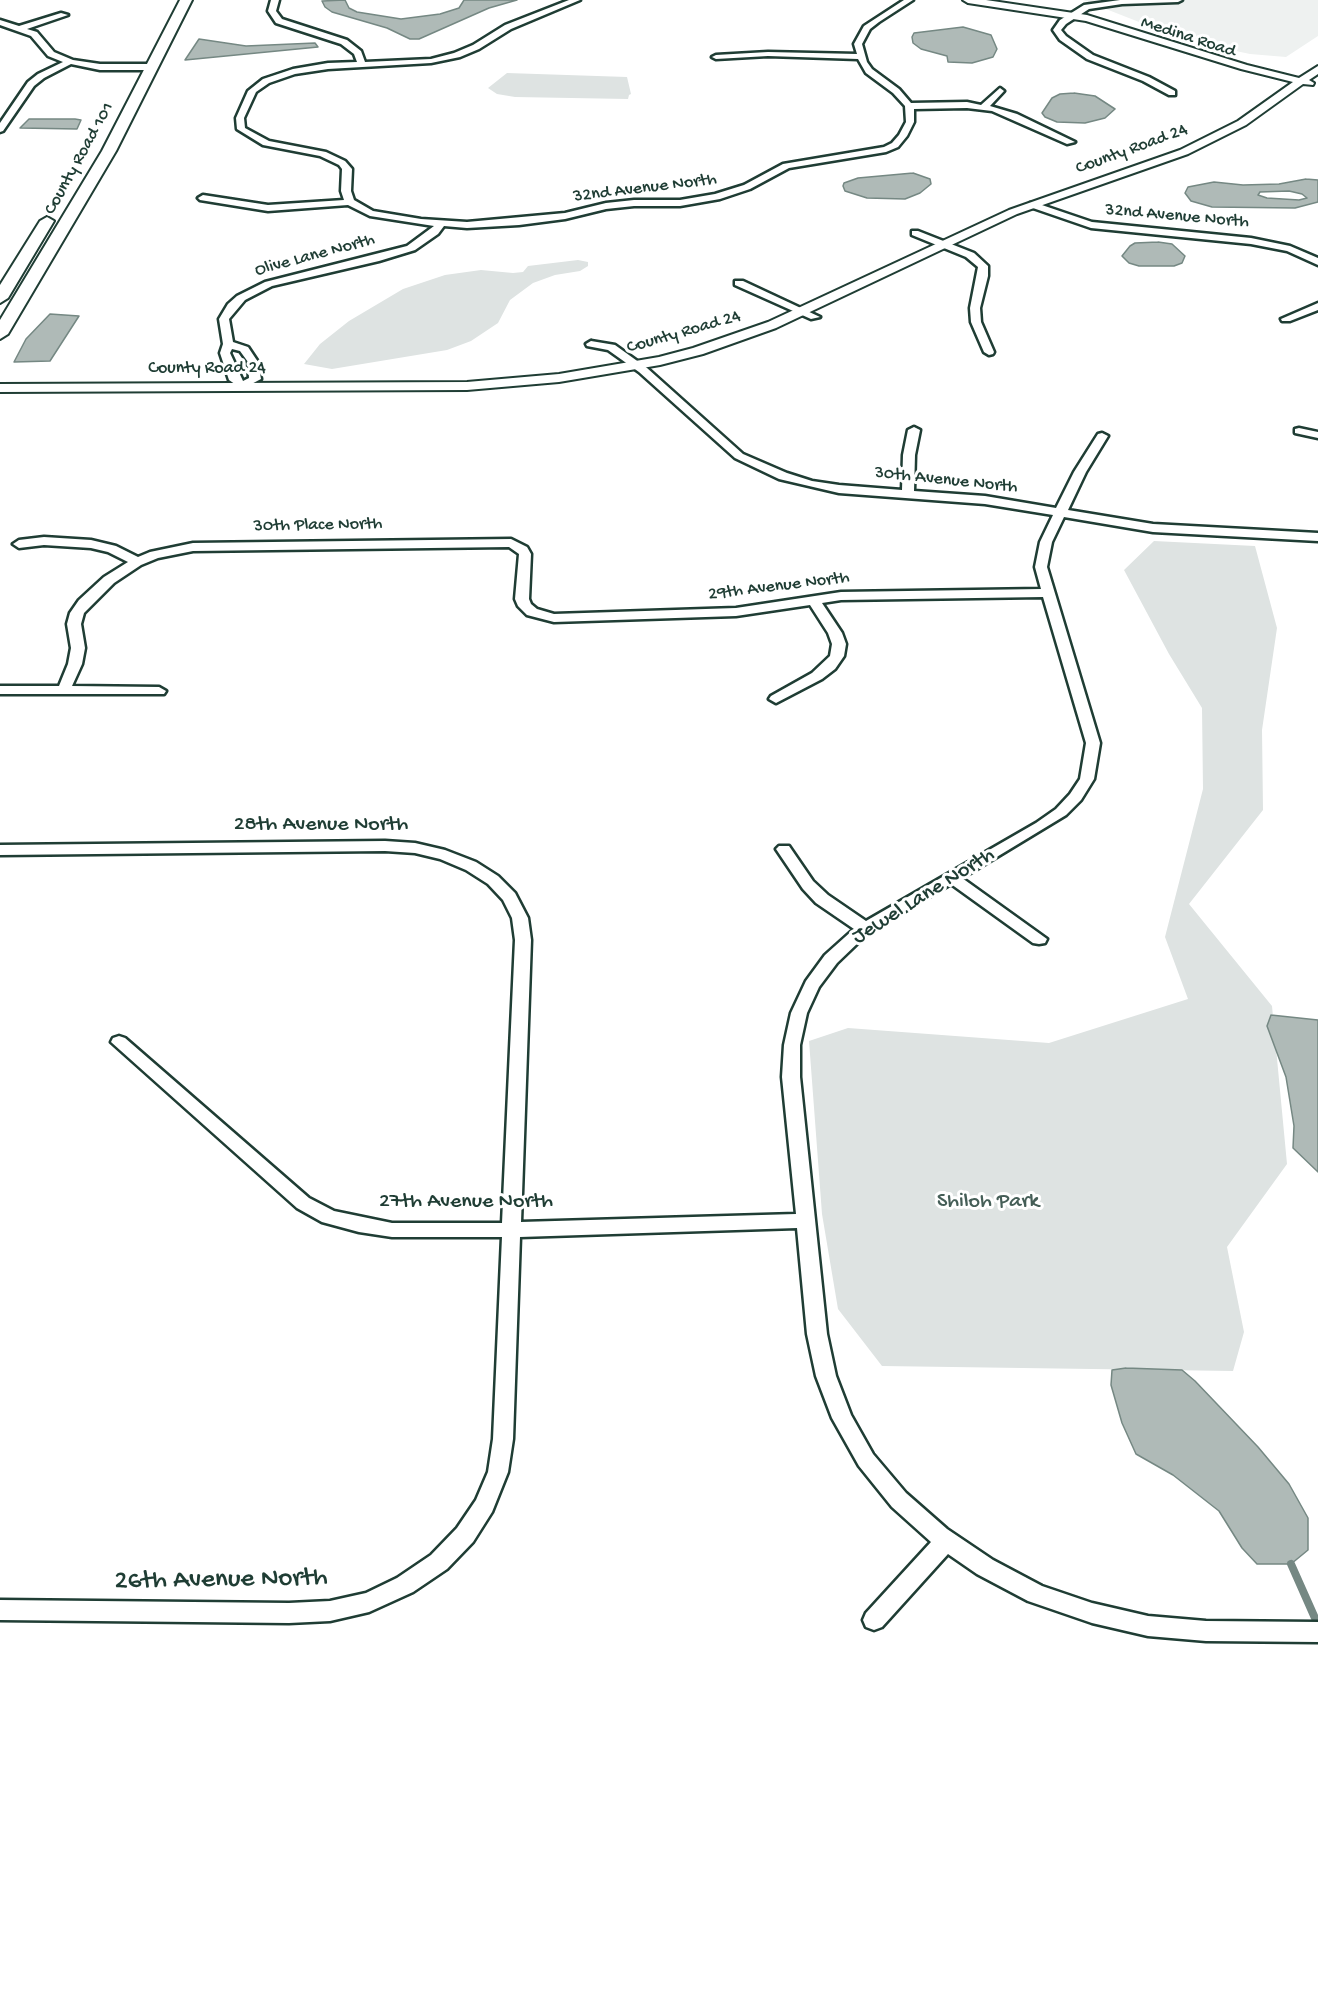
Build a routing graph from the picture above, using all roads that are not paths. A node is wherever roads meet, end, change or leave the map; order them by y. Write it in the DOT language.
graph roads {
  1 [pos="186,0"];
  2 [pos="275,0"];
  3 [pos="576,0"];
  4 [pos="909,0"];
  5 [pos="968,0"];
  6 [pos="1178,0"];
  7 [pos="64,15"];
  8 [pos="1070,17"];
  9 [pos="0,22"];
  10 [pos="284,23"];
  11 [pos="273,26"];
  12 [pos="21,28"];
  13 [pos="716,57"];
  14 [pos="861,57"];
  15 [pos="69,62"];
  16 [pos="136,62"];
  17 [pos="362,64"];
  18 [pos="152,67"];
  19 [pos="1318,69"];
  20 [pos="252,77"];
  21 [pos="267,81"];
  22 [pos="1299,83"];
  23 [pos="123,86"];
  24 [pos="1315,89"];
  25 [pos="1000,91"];
  26 [pos="1172,93"];
  27 [pos="0,106"];
  28 [pos="15,106"];
  29 [pos="909,106"];
  30 [pos="984,107"];
  31 [pos="0,129"];
  32 [pos="1070,142"];
  33 [pos="1208,154"];
  34 [pos="202,198"];
  35 [pos="350,202"];
  36 [pos="57,204"];
  37 [pos="1033,205"];
  38 [pos="1048,210"];
  39 [pos="441,223"];
  40 [pos="915,233"];
  41 [pos="941,243"];
  42 [pos="956,249"];
  43 [pos="1318,262"];
  44 [pos="739,283"];
  45 [pos="0,298"];
  46 [pos="1318,306"];
  47 [pos="801,311"];
  48 [pos="815,317"];
  49 [pos="1286,319"];
  50 [pos="0,334"];
  51 [pos="228,344"];
  52 [pos="591,344"];
  53 [pos="989,351"];
  54 [pos="643,370"];
  55 [pos="0,388"];
  56 [pos="240,392"];
  57 [pos="0,399"];
  58 [pos="914,430"];
  59 [pos="1299,431"];
  60 [pos="1318,435"];
  61 [pos="1102,436"];
  62 [pos="908,494"];
  63 [pos="1060,513"];
  64 [pos="1318,537"];
  65 [pos="19,544"];
  66 [pos="137,562"];
  67 [pos="1048,593"];
  68 [pos="522,599"];
  69 [pos="814,600"];
  70 [pos="0,690"];
  71 [pos="64,690"];
  72 [pos="159,691"];
  73 [pos="776,699"];
  74 [pos="784,849"];
  75 [pos="0,850"];
  76 [pos="951,877"];
  77 [pos="866,928"];
  78 [pos="1040,939"];
  79 [pos="119,1042"];
  80 [pos="806,1221"];
  81 [pos="510,1229"];
  82 [pos="946,1541"];
  83 [pos="0,1610"];
  84 [pos="874,1620"];
  85 [pos="1318,1632"];
  1 -- 18 [label="main road, County Road 101"];
  2 -- 10 [label="street"];
  3 -- 17 [label="street, Olive Lane North"];
  4 -- 14 [label="street"];
  5 -- 8 [label="street, Medina Road"];
  6 -- 8 [label="street"];
  7 -- 12 [label="street"];
  8 -- 22 [label="street, Medina Road"];
  8 -- 26 [label="street"];
  9 -- 12 [label="street"];
  10 -- 11 [label="street"];
  10 -- 17 [label="street"];
  12 -- 15 [label="street"];
  13 -- 14 [label="street"];
  14 -- 29 [label="street"];
  15 -- 16 [label="street"];
  15 -- 28 [label="street"];
  16 -- 18 [label="street"];
  16 -- 23 [label="main road, County Road 101"];
  17 -- 21 [label="street, Olive Lane North"];
  18 -- 50 [label="main road, County Road 101"];
  19 -- 22 [label="street, County Road 24"];
  20 -- 21 [label="street"];
  21 -- 35 [label="street, Olive Lane North"];
  22 -- 24 [label="street, Medina Road"];
  22 -- 37 [label="street, County Road 24"];
  25 -- 30 [label="street"];
  27 -- 28 [label="street"];
  28 -- 31 [label="street"];
  29 -- 30 [label="street"];
  29 -- 39 [label="street, 32nd Avenue North"];
  30 -- 32 [label="street"];
  33 -- 38 [label="street, County Road 24"];
  34 -- 35 [label="street"];
  35 -- 39 [label="street, 32nd Avenue North"];
  36 -- 45 [label="main road, County Road 101"];
  37 -- 38 [label="street, 32nd Avenue North"];
  37 -- 41 [label="street, County Road 24"];
  38 -- 42 [label="street, County Road 24"];
  38 -- 43 [label="street, 32nd Avenue North"];
  39 -- 51 [label="street, Olive Lane North"];
  40 -- 41 [label="street"];
  41 -- 42 [label="street"];
  41 -- 47 [label="street, County Road 24"];
  42 -- 48 [label="street, County Road 24"];
  42 -- 53 [label="street"];
  44 -- 47 [label="street"];
  46 -- 49 [label="street"];
  47 -- 48 [label="street"];
  47 -- 54 [label="street, County Road 24"];
  48 -- 54 [label="street, County Road 24"];
  51 -- 56 [label="street, Olive Lane North"];
  51 -- 56 [label="street"];
  52 -- 54 [label="street, 30th Avenue North"];
  54 -- 56 [label="street, County Road 24"];
  54 -- 62 [label="street, 30th Avenue North"];
  55 -- 56 [label="street, County Road 24"];
  56 -- 57 [label="street, County Road 24"];
  58 -- 62 [label="street"];
  59 -- 60 [label="street"];
  61 -- 63 [label="street, Jewel Lane North"];
  62 -- 63 [label="street, 30th Avenue North"];
  63 -- 64 [label="street, 30th Avenue North"];
  63 -- 67 [label="street, Jewel Lane North"];
  65 -- 66 [label="street"];
  66 -- 68 [label="street, 30th Place North"];
  66 -- 71 [label="street"];
  67 -- 69 [label="street, 29th Avenue North"];
  67 -- 76 [label="street, Jewel Lane North"];
  68 -- 69 [label="street, 29th Avenue North"];
  69 -- 73 [label="street"];
  70 -- 71 [label="street"];
  71 -- 72 [label="street"];
  74 -- 77 [label="street"];
  75 -- 81 [label="street, 28th Avenue North"];
  76 -- 77 [label="street, Jewel Lane North"];
  76 -- 78 [label="street"];
  77 -- 80 [label="street, Jewel Lane North"];
  79 -- 81 [label="street, 27th Avenue North"];
  80 -- 81 [label="street, 27th Avenue North"];
  80 -- 82 [label="street, Jewel Lane North"];
  81 -- 83 [label="street, 26th Avenue North"];
  82 -- 84 [label="street"];
  82 -- 85 [label="street, Jewel Lane North"];
}
